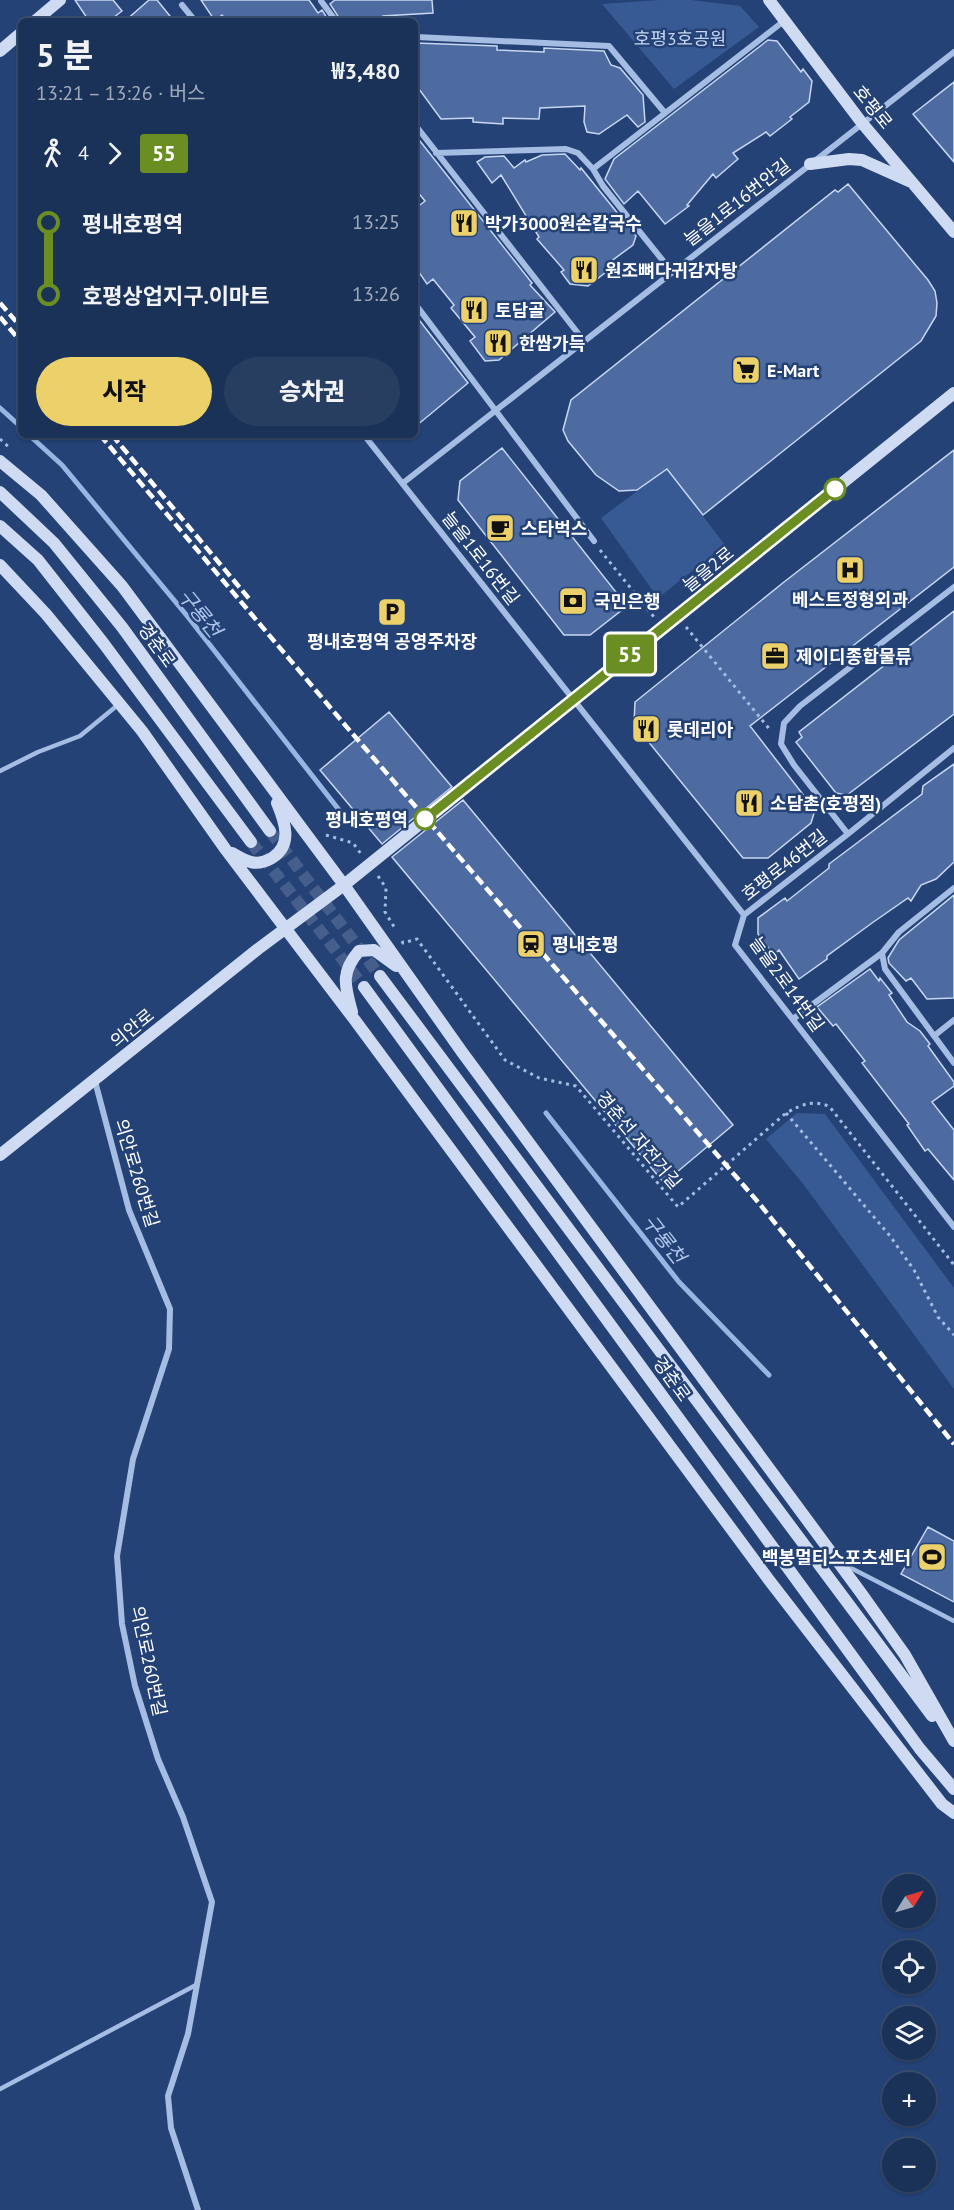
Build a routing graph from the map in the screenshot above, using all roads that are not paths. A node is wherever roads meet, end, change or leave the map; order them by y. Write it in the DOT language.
graph roads {
  1 [pos="60,0"];
  2 [pos="769,0"];
  3 [pos="321,1"];
  4 [pos="182,5"];
  5 [pos="39,18"];
  6 [pos="193,18"];
  7 [pos="334,18"];
  8 [pos="784,21"];
  9 [pos="18,36"];
  10 [pos="418,37"];
  11 [pos="0,51"];
  12 [pos="954,52"];
  13 [pos="665,112"];
  14 [pos="862,123"];
  15 [pos="418,129"];
  16 [pos="436,153"];
  17 [pos="810,164"];
  18 [pos="593,169"];
  19 [pos="912,182"];
  20 [pos="954,232"];
  21 [pos="672,272"];
  22 [pos="418,308"];
  23 [pos="584,341"];
  24 [pos="954,393"];
  25 [pos="496,410"];
  26 [pos="366,438"];
  27 [pos="0,461"];
  28 [pos="403,483"];
  29 [pos="0,492"];
  30 [pos="0,526"];
  31 [pos="594,541"];
  32 [pos="0,565"];
  33 [pos="954,587"];
  34 [pos="573,700"];
  35 [pos="119,704"];
  36 [pos="954,748"];
  37 [pos="0,771"];
  38 [pos="271,786"];
  39 [pos="270,831"];
  40 [pos="848,834"];
  41 [pos="251,842"];
  42 [pos="226,850"];
  43 [pos="344,885"];
  44 [pos="954,888"];
  45 [pos="744,915"];
  46 [pos="286,928"];
  47 [pos="882,953"];
  48 [pos="380,976"];
  49 [pos="409,977"];
  50 [pos="364,987"];
  51 [pos="354,1019"];
  52 [pos="793,1019"];
  53 [pos="954,1020"];
  54 [pos="934,1036"];
  55 [pos="954,1063"];
  56 [pos="95,1081"];
  57 [pos="0,1155"];
  58 [pos="954,1227"];
  59 [pos="838,1562"];
  60 [pos="954,1621"];
  61 [pos="954,1743"];
  62 [pos="954,1790"];
  63 [pos="954,1813"];
  64 [pos="196,1985"];
  65 [pos="0,2089"];
  66 [pos="198,2210"];
  1 -- 5 [label="street"];
  2 -- 8 [label="street, 호평로"];
  3 -- 7 [label="street"];
  4 -- 6 [label="street"];
  8 -- 13 [label="street"];
  8 -- 14 [label="street, 호평로"];
  9 -- 11 [label="street"];
  10 -- 13 [label="street"];
  12 -- 14 [label="street, 늘을1로16번안길"];
  13 -- 18 [label="street"];
  14 -- 17 [label="street, 늘을1로16번안길"];
  14 -- 19 [label="street, 호평로"];
  15 -- 16 [label="street"];
  16 -- 18 [label="street"];
  16 -- 23 [label="street"];
  17 -- 19 [label="street"];
  17 -- 21 [label="street, 늘을1로16번안길"];
  18 -- 21 [label="street"];
  19 -- 20 [label="street, 호평로"];
  21 -- 23 [label="street, 늘을1로16번안길"];
  22 -- 25 [label="street"];
  23 -- 25 [label="street, 늘을1로16번안길"];
  24 -- 34 [label="street, 늘을2로"];
  25 -- 28 [label="street, 늘을1로16번안길"];
  25 -- 31 [label="street"];
  26 -- 28 [label="street, 늘을1로16번길"];
  27 -- 38 [label="street"];
  28 -- 34 [label="street, 늘을1로16번길"];
  29 -- 39 [label="street, 경춘로"];
  30 -- 41 [label="street"];
  32 -- 35 [label="street"];
  33 -- 40 [label="street"];
  34 -- 43 [label="street, 늘을2로"];
  34 -- 45 [label="street, 늘을2로14번길"];
  35 -- 37 [label="lane"];
  35 -- 42 [label="street"];
  36 -- 40 [label="street, 호평로46번길"];
  38 -- 42 [label="street"];
  38 -- 43 [label="street"];
  40 -- 45 [label="street, 호평로46번길"];
  42 -- 46 [label="street"];
  43 -- 46 [label="street, 의안로"];
  43 -- 49 [label="street"];
  44 -- 47 [label="street"];
  45 -- 52 [label="street, 늘을2로14번길"];
  46 -- 51 [label="street"];
  46 -- 56 [label="street, 의안로"];
  47 -- 52 [label="street"];
  47 -- 54 [label="street"];
  48 -- 61 [label="street, 경춘로"];
  49 -- 51 [label="street"];
  49 -- 59 [label="street"];
  50 -- 62 [label="street, 경춘로"];
  51 -- 63 [label="street"];
  52 -- 58 [label="street, 늘을2로14번길"];
  53 -- 54 [label="street"];
  54 -- 55 [label="street"];
  56 -- 57 [label="street, 의안로"];
  56 -- 64 [label="street, 의안로260번길"];
  59 -- 60 [label="lane"];
  59 -- 61 [label="street"];
  64 -- 65 [label="lane"];
  64 -- 66 [label="street, 의안로260번길"];
}
